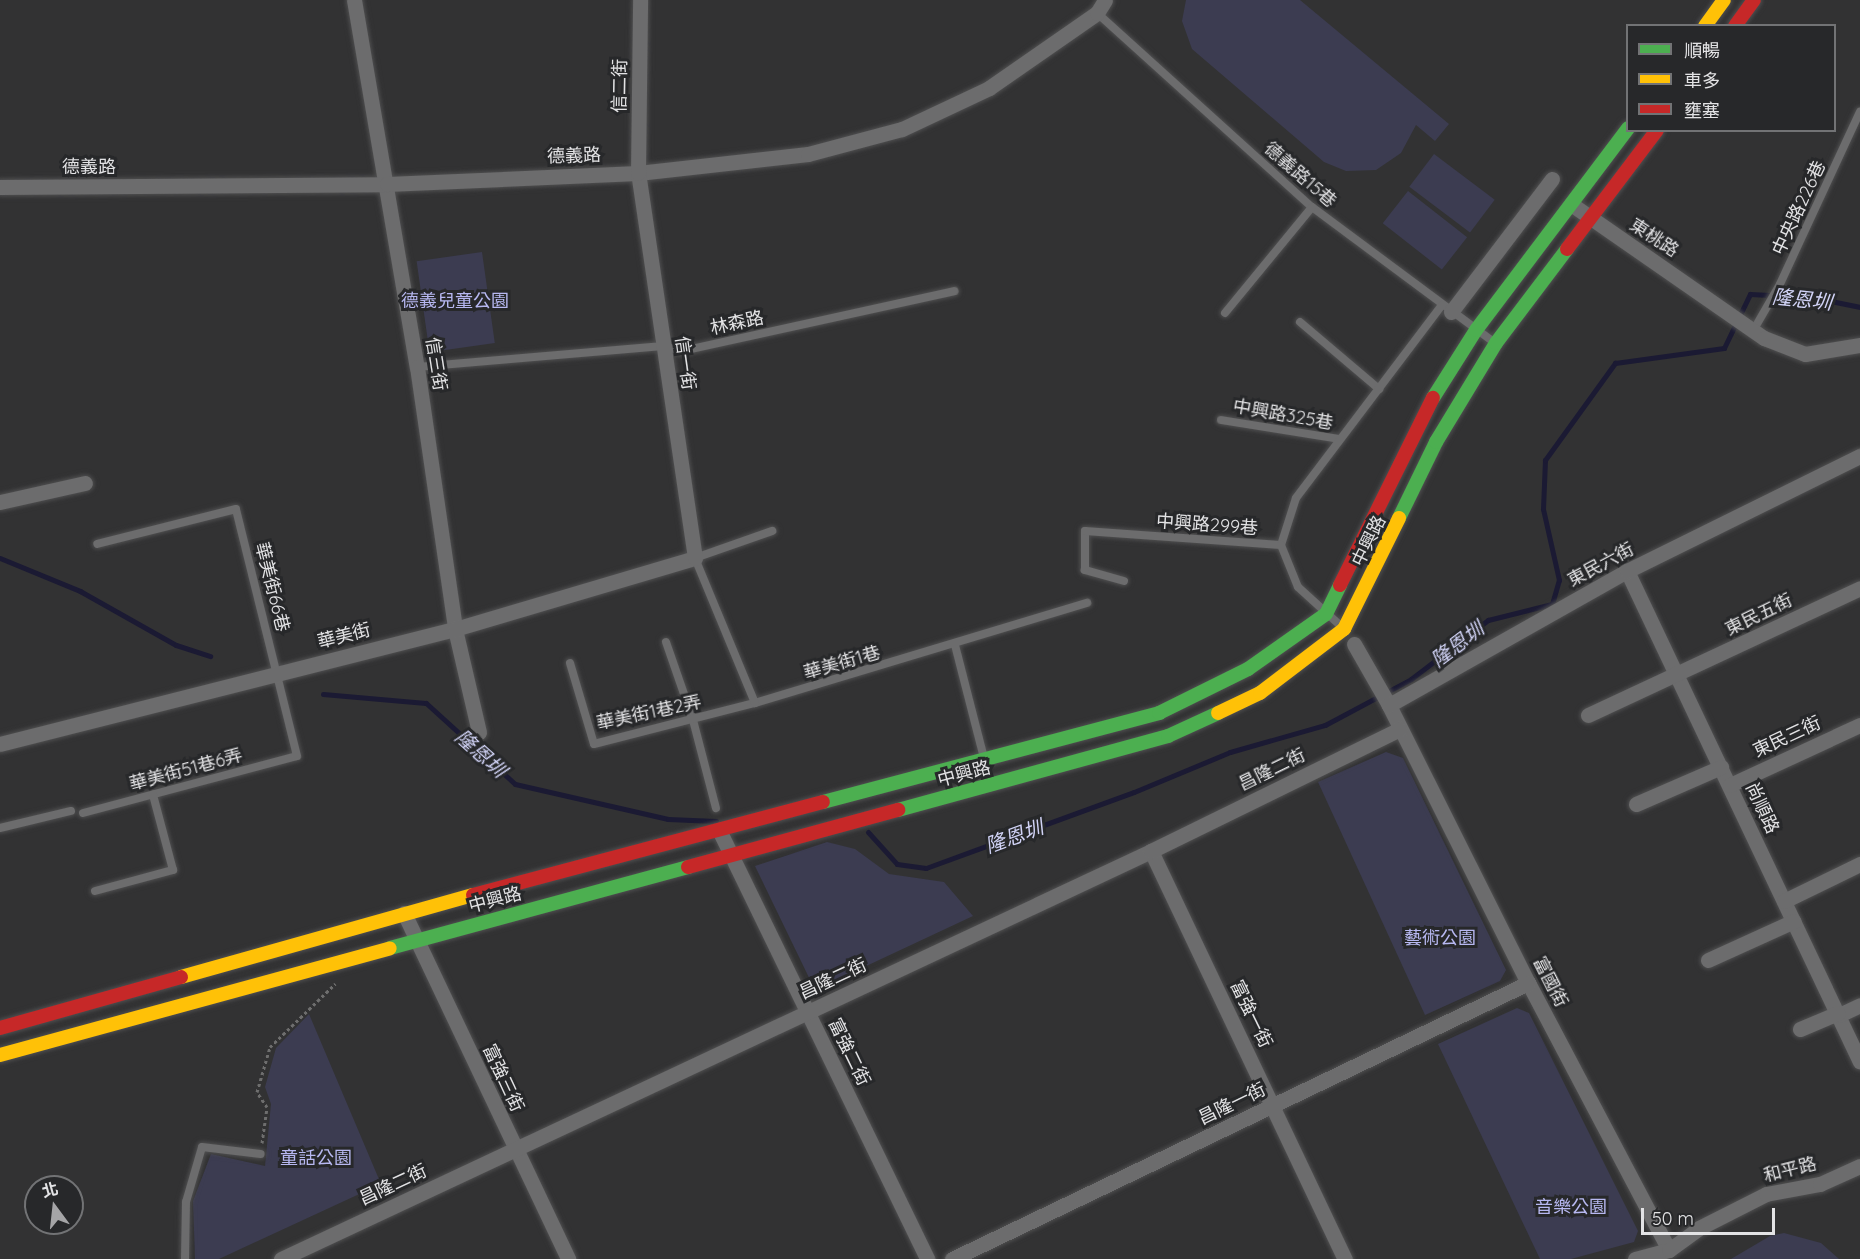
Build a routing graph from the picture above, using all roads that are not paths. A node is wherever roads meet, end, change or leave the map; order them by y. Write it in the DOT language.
graph roads {
  1 [pos="354,0"];
  2 [pos="640,0"];
  3 [pos="1724,0"];
  4 [pos="1754,0"];
  5 [pos="1101,7"];
  6 [pos="1706,24"];
  7 [pos="1736,24"];
  8 [pos="1860,112"];
  9 [pos="1626,131"];
  10 [pos="1656,132"];
  11 [pos="638,173"];
  12 [pos="1552,179"];
  13 [pos="387,184"];
  14 [pos="0,187"];
  15 [pos="1571,204"];
  16 [pos="1312,207"];
  17 [pos="1591,219"];
  18 [pos="954,291"];
  19 [pos="1447,308"];
  20 [pos="1226,313"];
  21 [pos="1300,322"];
  22 [pos="1748,327"];
  23 [pos="1476,330"];
  24 [pos="1496,344"];
  25 [pos="1860,345"];
  26 [pos="663,346"];
  27 [pos="417,367"];
  28 [pos="1379,389"];
  29 [pos="1221,420"];
  30 [pos="1339,439"];
  31 [pos="1860,456"];
  32 [pos="85,483"];
  33 [pos="0,502"];
  34 [pos="772,531"];
  35 [pos="97,544"];
  36 [pos="1281,545"];
  37 [pos="695,558"];
  38 [pos="1627,572"];
  39 [pos="1124,581"];
  40 [pos="1860,588"];
  41 [pos="1087,603"];
  42 [pos="1326,614"];
  43 [pos="455,629"];
  44 [pos="1344,629"];
  45 [pos="666,642"];
  46 [pos="1354,644"];
  47 [pos="955,645"];
  48 [pos="570,663"];
  49 [pos="278,673"];
  50 [pos="1675,678"];
  51 [pos="1387,703"];
  52 [pos="755,704"];
  53 [pos="1588,715"];
  54 [pos="693,720"];
  55 [pos="1860,725"];
  56 [pos="1400,729"];
  57 [pos="479,732"];
  58 [pos="0,744"];
  59 [pos="297,756"];
  60 [pos="984,759"];
  61 [pos="1721,766"];
  62 [pos="1730,785"];
  63 [pos="153,795"];
  64 [pos="1636,804"];
  65 [pos="716,808"];
  66 [pos="71,811"];
  67 [pos="82,813"];
  68 [pos="0,828"];
  69 [pos="719,830"];
  70 [pos="1151,851"];
  71 [pos="733,856"];
  72 [pos="1860,864"];
  73 [pos="95,891"];
  74 [pos="1784,901"];
  75 [pos="404,914"];
  76 [pos="1794,921"];
  77 [pos="414,939"];
  78 [pos="1708,960"];
  79 [pos="1528,983"];
  80 [pos="1860,1005"];
  81 [pos="808,1012"];
  82 [pos="1839,1014"];
  83 [pos="0,1028"];
  84 [pos="1800,1029"];
  85 [pos="0,1055"];
  86 [pos="1860,1062"];
  87 [pos="1273,1106"];
  88 [pos="516,1149"];
  89 [pos="261,1154"];
  90 [pos="1860,1167"];
  91 [pos="1669,1250"];
  92 [pos="185,1259"];
  93 [pos="281,1259"];
  94 [pos="567,1259"];
  95 [pos="927,1259"];
  96 [pos="952,1259"];
  97 [pos="1345,1259"];
  98 [pos="1635,1259"];
  1 -- 13 [label="street, 信三街"];
  2 -- 11 [label="street, 信二街"];
  3 -- 6 [label="street"];
  4 -- 7 [label="street"];
  5 -- 11 [label="street, 德義路"];
  5 -- 16 [label="lane, 德義路15巷"];
  8 -- 22 [label="lane, 中央路226巷"];
  9 -- 15 [label="street, 中興路"];
  10 -- 17 [label="street, 中興路"];
  11 -- 13 [label="street, 德義路"];
  11 -- 26 [label="street, 信一街"];
  12 -- 19 [label="street"];
  13 -- 14 [label="street, 德義路"];
  13 -- 27 [label="street, 信三街"];
  15 -- 17 [label="street, 東桃路"];
  15 -- 23 [label="street, 中興路"];
  16 -- 19 [label="lane, 德義路15巷"];
  16 -- 20 [label="lane"];
  17 -- 22 [label="street, 東桃路"];
  17 -- 24 [label="street, 中興路"];
  18 -- 26 [label="lane, 林森路"];
  19 -- 23 [label="lane, 德義路15巷"];
  19 -- 28 [label="lane"];
  21 -- 28 [label="lane"];
  22 -- 25 [label="street"];
  23 -- 24 [label="lane, 德義路15巷"];
  23 -- 42 [label="street, 中興路"];
  24 -- 44 [label="street, 中興路"];
  26 -- 27 [label="lane, 林森路"];
  26 -- 37 [label="street, 信一街"];
  27 -- 43 [label="street, 信三街"];
  28 -- 30 [label="lane"];
  29 -- 30 [label="lane, 中興路325巷"];
  30 -- 36 [label="lane"];
  31 -- 38 [label="street, 東民六街"];
  32 -- 33 [label="street"];
  34 -- 37 [label="lane"];
  35 -- 49 [label="lane, 華美街66巷"];
  36 -- 39 [label="lane, 中興路299巷"];
  36 -- 42 [label="lane, 中興路299巷"];
  37 -- 43 [label="street, 華美街"];
  37 -- 52 [label="lane"];
  38 -- 50 [label="street, 尚順路"];
  38 -- 51 [label="street, 東民六街"];
  40 -- 50 [label="street, 東民五街"];
  41 -- 47 [label="lane, 華美街1巷"];
  42 -- 44 [label="lane, 中興路299巷"];
  42 -- 60 [label="street, 中興路"];
  43 -- 49 [label="street, 華美街"];
  43 -- 57 [label="street, 信三街"];
  44 -- 46 [label="lane, 中興路299巷"];
  44 -- 71 [label="street, 中興路"];
  45 -- 54 [label="lane"];
  46 -- 51 [label="street"];
  47 -- 52 [label="lane, 華美街1巷"];
  47 -- 60 [label="lane"];
  48 -- 54 [label="lane, 華美街1巷2弄"];
  49 -- 58 [label="street, 華美街"];
  49 -- 59 [label="lane, 華美街66巷"];
  50 -- 53 [label="street, 東民五街"];
  50 -- 61 [label="street, 尚順路"];
  51 -- 56 [label="street"];
  52 -- 54 [label="lane, 華美街1巷2弄"];
  54 -- 65 [label="lane"];
  55 -- 62 [label="street, 東民三街"];
  56 -- 70 [label="street, 昌隆二街"];
  56 -- 79 [label="street, 富國街"];
  59 -- 63 [label="lane, 華美街51巷6弄"];
  60 -- 69 [label="street, 中興路"];
  61 -- 62 [label="street, 尚順路"];
  61 -- 64 [label="street"];
  62 -- 74 [label="street, 尚順路"];
  63 -- 67 [label="lane, 華美街51巷6弄"];
  63 -- 73 [label="lane"];
  66 -- 68 [label="lane"];
  69 -- 71 [label="street, 富強二街"];
  69 -- 75 [label="street, 中興路"];
  70 -- 81 [label="street, 昌隆二街"];
  70 -- 87 [label="street, 富強一街"];
  71 -- 77 [label="street, 中興路"];
  71 -- 81 [label="street, 富強二街"];
  72 -- 74 [label="street"];
  74 -- 76 [label="street, 尚順路"];
  75 -- 77 [label="street, 富強三街"];
  75 -- 83 [label="street, 中興路"];
  76 -- 78 [label="street"];
  76 -- 82 [label="street, 尚順路"];
  77 -- 85 [label="street, 中興路"];
  77 -- 88 [label="street, 富強三街"];
  79 -- 87 [label="street, 昌隆一街"];
  79 -- 91 [label="street, 富國街"];
  80 -- 82 [label="street"];
  81 -- 88 [label="street, 昌隆二街"];
  81 -- 95 [label="street, 富強二街"];
  82 -- 84 [label="street"];
  82 -- 86 [label="street, 尚順路"];
  87 -- 96 [label="street, 昌隆一街"];
  87 -- 97 [label="street, 富強一街"];
  88 -- 93 [label="street, 昌隆二街"];
  88 -- 94 [label="street, 富強三街"];
  89 -- 92 [label="lane"];
  90 -- 91 [label="street, 和平路"];
  91 -- 98 [label="street, 和平路"];
}
